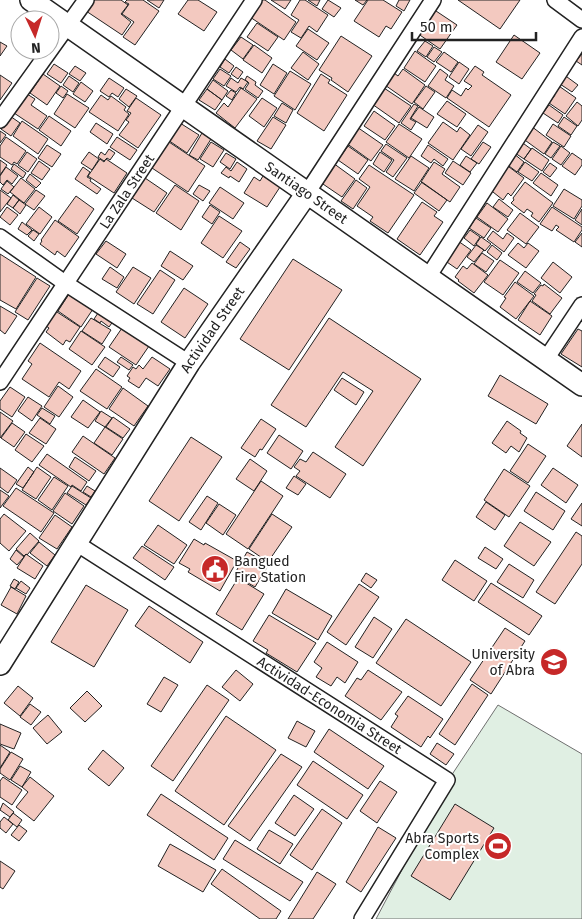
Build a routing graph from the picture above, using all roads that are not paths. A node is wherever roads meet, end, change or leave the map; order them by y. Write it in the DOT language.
graph roads {
  1 [pos="31,0"];
  2 [pos="86,0"];
  3 [pos="254,0"];
  4 [pos="433,0"];
  5 [pos="555,0"];
  6 [pos="582,20"];
  7 [pos="68,26"];
  8 [pos="582,37"];
  9 [pos="182,106"];
  10 [pos="0,120"];
  11 [pos="307,193"];
  12 [pos="0,237"];
  13 [pos="428,277"];
  14 [pos="65,283"];
  15 [pos="582,305"];
  16 [pos="546,359"];
  17 [pos="189,363"];
  18 [pos="0,382"];
  19 [pos="582,385"];
  20 [pos="76,543"];
  21 [pos="0,664"];
  22 [pos="362,919"];
  1 -- 7 [label="street, Santiago Street"];
  2 -- 7 [label="street"];
  3 -- 9 [label="street, La Zala Street"];
  4 -- 11 [label="street, Actividad Street"];
  5 -- 6 [label="street"];
  7 -- 9 [label="street, Santiago Street"];
  7 -- 10 [label="street"];
  8 -- 13 [label="street"];
  9 -- 11 [label="street, Santiago Street"];
  9 -- 14 [label="street, La Zala Street"];
  11 -- 13 [label="street, Santiago Street"];
  11 -- 17 [label="street, Actividad Street"];
  12 -- 14 [label="street"];
  13 -- 16 [label="street, Santiago Street"];
  14 -- 17 [label="street"];
  14 -- 18 [label="street, La Zala Street"];
  15 -- 16 [label="street"];
  16 -- 19 [label="street, Santiago Street"];
  17 -- 20 [label="street, Actividad Street"];
  20 -- 21 [label="street, Actividad Street"];
  20 -- 22 [label="street, Actividad-Economia Street"];
}
